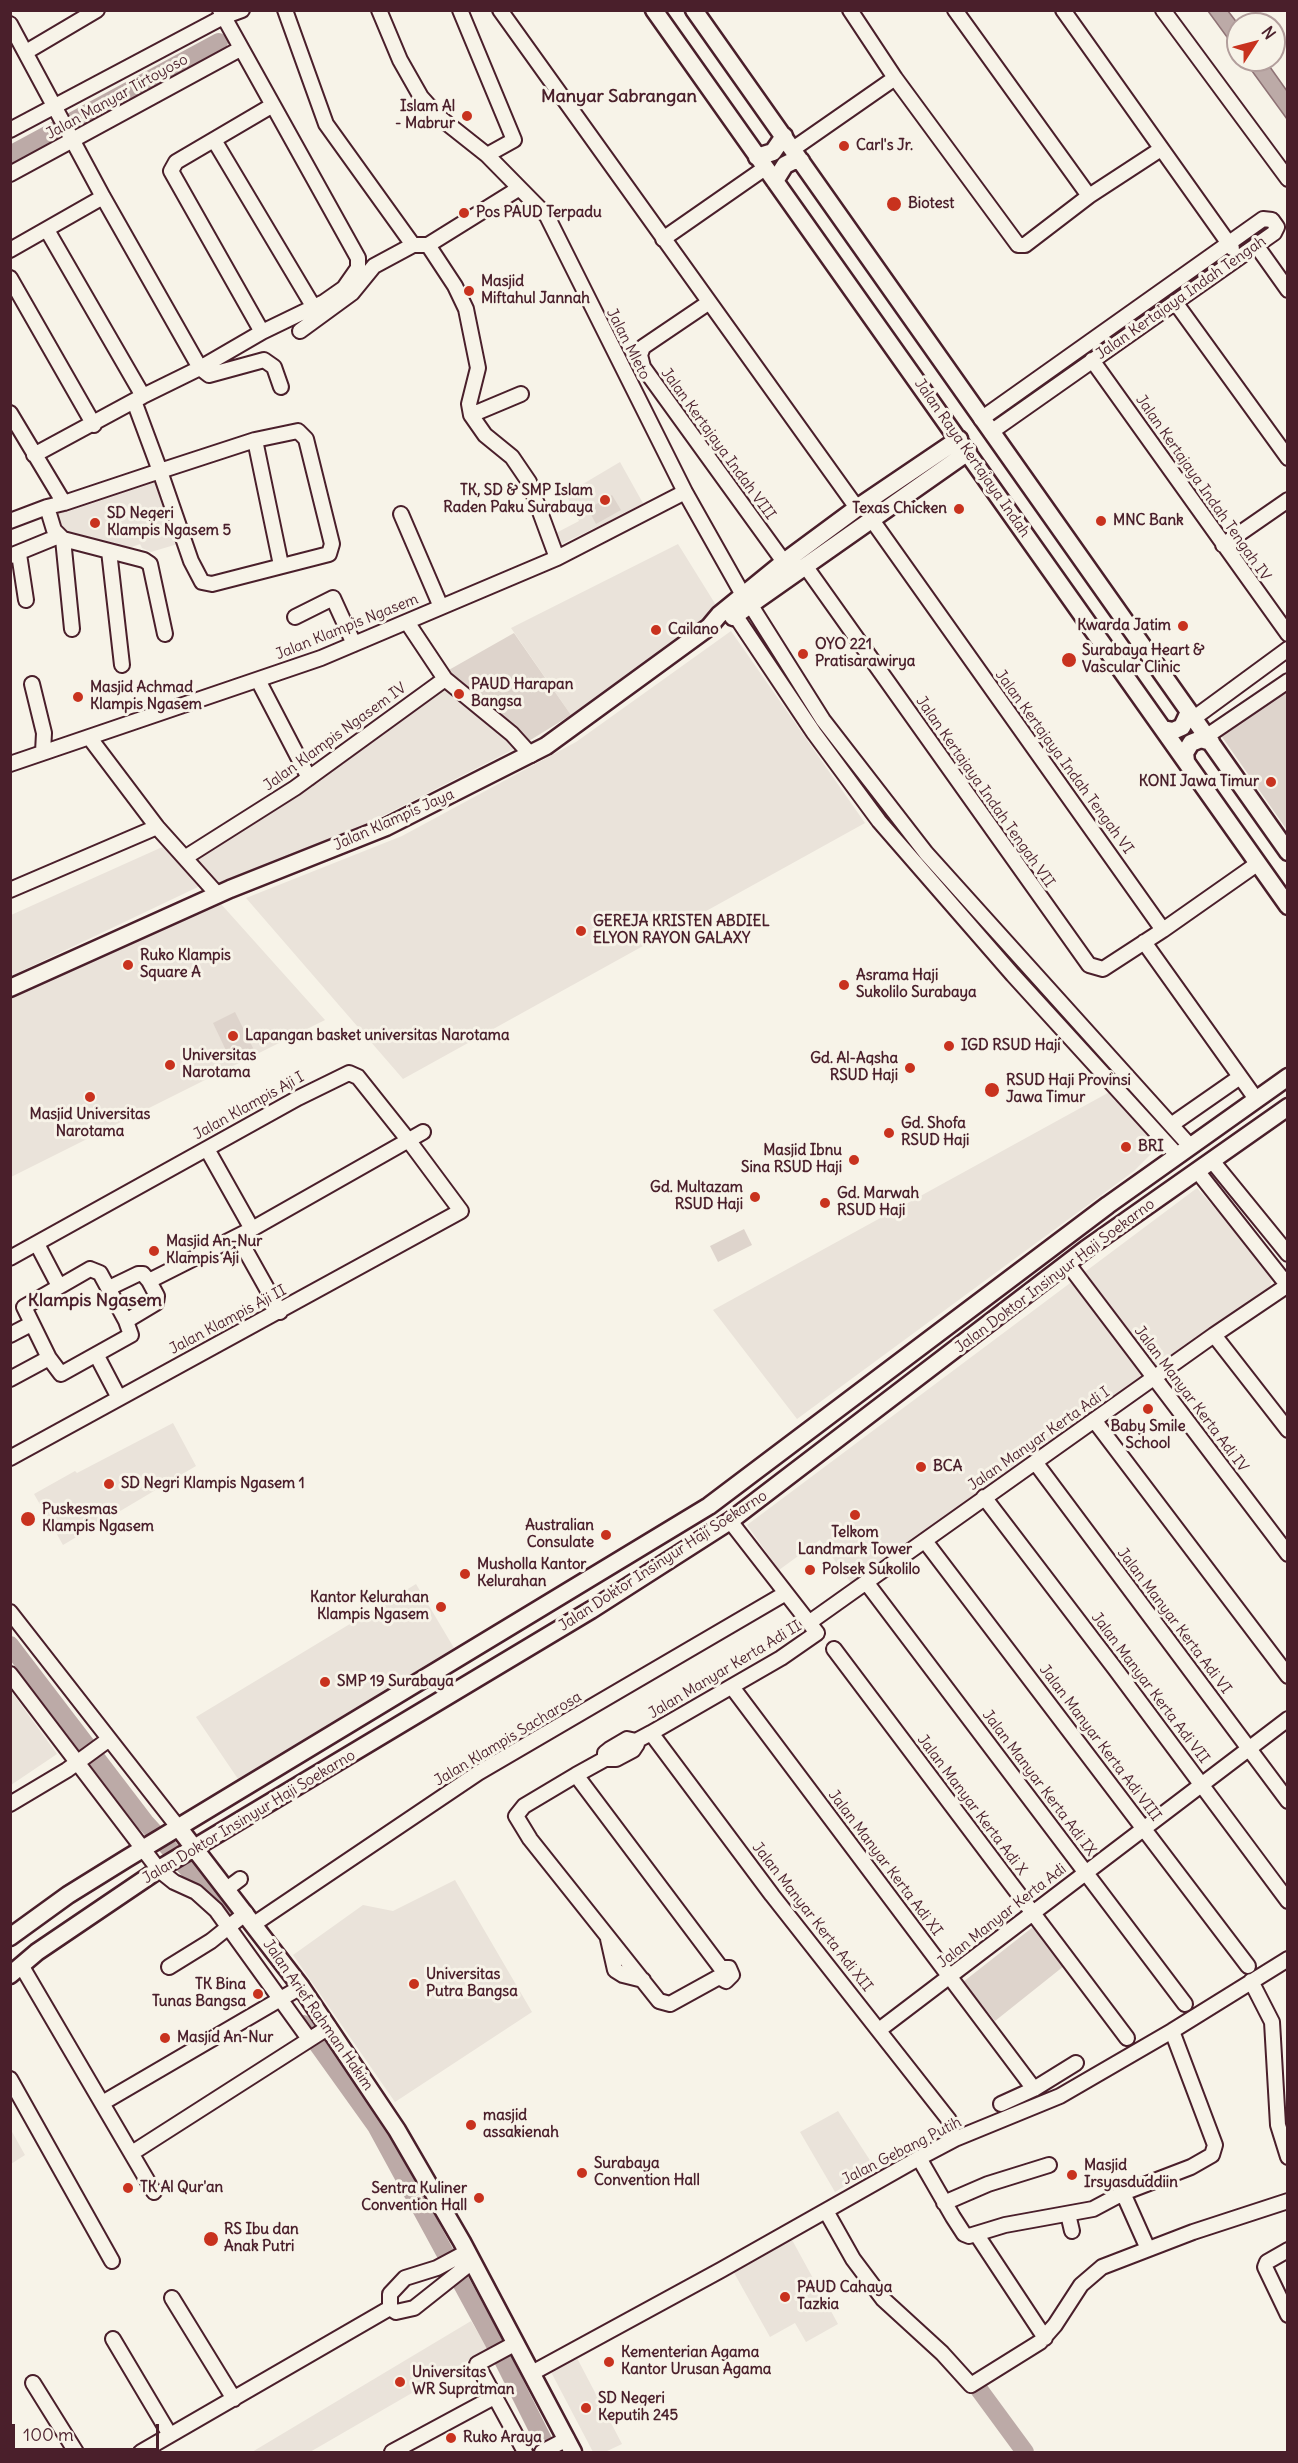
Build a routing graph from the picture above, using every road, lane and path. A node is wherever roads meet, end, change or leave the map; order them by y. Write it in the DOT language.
graph roads {
  1 [pos="97,10"];
  2 [pos="242,10"];
  3 [pos="285,10"];
  4 [pos="379,10"];
  5 [pos="459,10"];
  6 [pos="500,10"];
  7 [pos="654,10"];
  8 [pos="694,10"];
  9 [pos="850,10"];
  10 [pos="955,10"];
  11 [pos="1063,10"];
  12 [pos="1163,10"];
  13 [pos="223,13"];
  14 [pos="10,24"];
  15 [pos="240,49"];
  16 [pos="26,51"];
  17 [pos="895,78"];
  18 [pos="273,105"];
  19 [pos="58,111"];
  20 [pos="10,130"];
  21 [pos="71,137"];
  22 [pos="214,140"];
  23 [pos="793,149"];
  24 [pos="1161,149"];
  25 [pos="487,155"];
  26 [pos="765,169"];
  27 [pos="10,174"];
  28 [pos="1287,179"];
  29 [pos="518,189"];
  30 [pos="1089,196"];
  31 [pos="103,197"];
  32 [pos="47,230"];
  33 [pos="663,239"];
  34 [pos="1228,243"];
  35 [pos="413,245"];
  36 [pos="428,245"];
  37 [pos="1256,246"];
  38 [pos="10,250"];
  39 [pos="1238,257"];
  40 [pos="10,278"];
  41 [pos="1287,290"];
  42 [pos="1175,302"];
  43 [pos="708,303"];
  44 [pos="313,306"];
  45 [pos="300,331"];
  46 [pos="262,332"];
  47 [pos="1092,360"];
  48 [pos="200,368"];
  49 [pos="281,387"];
  50 [pos="521,394"];
  51 [pos="138,398"];
  52 [pos="10,413"];
  53 [pos="471,415"];
  54 [pos="94,425"];
  55 [pos="986,426"];
  56 [pos="255,440"];
  57 [pos="963,445"];
  58 [pos="34,455"];
  59 [pos="1287,458"];
  60 [pos="931,468"];
  61 [pos="160,471"];
  62 [pos="685,492"];
  63 [pos="1287,500"];
  64 [pos="64,503"];
  65 [pos="45,508"];
  66 [pos="857,508"];
  67 [pos="402,514"];
  68 [pos="872,520"];
  69 [pos="10,521"];
  70 [pos="61,538"];
  71 [pos="1223,545"];
  72 [pos="109,551"];
  73 [pos="15,555"];
  74 [pos="557,558"];
  75 [pos="784,562"];
  76 [pos="281,565"];
  77 [pos="806,567"];
  78 [pos="767,584"];
  79 [pos="26,600"];
  80 [pos="741,605"];
  81 [pos="441,607"];
  82 [pos="295,617"];
  83 [pos="407,622"];
  84 [pos="72,629"];
  85 [pos="165,634"];
  86 [pos="1287,634"];
  87 [pos="354,644"];
  88 [pos="1287,649"];
  89 [pos="122,665"];
  90 [pos="445,679"];
  91 [pos="258,680"];
  92 [pos="1287,681"];
  93 [pos="32,684"];
  94 [pos="1191,715"];
  95 [pos="1163,729"];
  96 [pos="89,737"];
  97 [pos="1209,739"];
  98 [pos="43,752"];
  99 [pos="531,755"];
  100 [pos="1185,761"];
  101 [pos="10,764"];
  102 [pos="309,778"];
  103 [pos="157,827"];
  104 [pos="1287,852"];
  105 [pos="186,857"];
  106 [pos="1257,864"];
  107 [pos="13,884"];
  108 [pos="218,895"];
  109 [pos="1287,906"];
  110 [pos="1163,930"];
  111 [pos="1144,942"];
  112 [pos="10,988"];
  113 [pos="1044,996"];
  114 [pos="1240,1077"];
  115 [pos="1287,1077"];
  116 [pos="1256,1099"];
  117 [pos="1287,1107"];
  118 [pos="1171,1125"];
  119 [pos="423,1132"];
  120 [pos="409,1141"];
  121 [pos="207,1149"];
  122 [pos="1184,1150"];
  123 [pos="1206,1167"];
  124 [pos="461,1211"];
  125 [pos="252,1229"];
  126 [pos="238,1237"];
  127 [pos="1060,1241"];
  128 [pos="37,1244"];
  129 [pos="1287,1254"];
  130 [pos="10,1258"];
  131 [pos="1074,1260"];
  132 [pos="149,1281"];
  133 [pos="59,1286"];
  134 [pos="1287,1286"];
  135 [pos="109,1288"];
  136 [pos="280,1312"];
  137 [pos="126,1321"];
  138 [pos="31,1324"];
  139 [pos="10,1335"];
  140 [pos="1214,1335"];
  141 [pos="97,1356"];
  142 [pos="50,1358"];
  143 [pos="1155,1377"];
  144 [pos="10,1379"];
  145 [pos="119,1398"];
  146 [pos="1094,1420"];
  147 [pos="1287,1430"];
  148 [pos="10,1458"];
  149 [pos="1035,1461"];
  150 [pos="984,1497"];
  151 [pos="730,1521"];
  152 [pos="925,1541"];
  153 [pos="1287,1554"];
  154 [pos="598,1574"];
  155 [pos="866,1582"];
  156 [pos="578,1588"];
  157 [pos="786,1593"];
  158 [pos="612,1596"];
  159 [pos="591,1610"];
  160 [pos="10,1612"];
  161 [pos="810,1622"];
  162 [pos="834,1649"];
  163 [pos="10,1674"];
  164 [pos="1287,1676"];
  165 [pos="732,1687"];
  166 [pos="1287,1719"];
  167 [pos="651,1733"];
  168 [pos="105,1743"];
  169 [pos="1249,1749"];
  170 [pos="82,1760"];
  171 [pos="576,1775"];
  172 [pos="1202,1784"];
  173 [pos="1287,1801"];
  174 [pos="10,1804"];
  175 [pos="1143,1829"];
  176 [pos="172,1831"];
  177 [pos="146,1847"];
  178 [pos="189,1852"];
  179 [pos="162,1868"];
  180 [pos="1085,1872"];
  181 [pos="1287,1901"];
  182 [pos="1032,1913"];
  183 [pos="240,1921"];
  184 [pos="10,1937"];
  185 [pos="1287,1959"];
  186 [pos="1248,1965"];
  187 [pos="169,1966"];
  188 [pos="16,1970"];
  189 [pos="951,1976"];
  190 [pos="1251,1982"];
  191 [pos="289,1995"];
  192 [pos="1185,2004"];
  193 [pos="879,2030"];
  194 [pos="1172,2031"];
  195 [pos="317,2034"];
  196 [pos="1127,2038"];
  197 [pos="1076,2063"];
  198 [pos="10,2079"];
  199 [pos="1034,2089"];
  200 [pos="104,2103"];
  201 [pos="1002,2104"];
  202 [pos="949,2120"];
  203 [pos="132,2153"];
  204 [pos="1287,2157"];
  205 [pos="919,2158"];
  206 [pos="1049,2165"];
  207 [pos="154,2192"];
  208 [pos="1123,2193"];
  209 [pos="1287,2201"];
  210 [pos="944,2203"];
  211 [pos="826,2211"];
  212 [pos="1068,2214"];
  213 [pos="1072,2231"];
  214 [pos="977,2235"];
  215 [pos="1148,2249"];
  216 [pos="1287,2250"];
  217 [pos="112,2261"];
  218 [pos="462,2261"];
  219 [pos="432,2269"];
  220 [pos="441,2284"];
  221 [pos="172,2298"];
  222 [pos="390,2308"];
  223 [pos="1287,2315"];
  224 [pos="1045,2338"];
  225 [pos="112,2339"];
  226 [pos="512,2345"];
  227 [pos="532,2373"];
  228 [pos="33,2383"];
  229 [pos="494,2397"];
  230 [pos="234,2399"];
  231 [pos="170,2435"];
  232 [pos="564,2448"];
  233 [pos="76,2452"];
  234 [pos="141,2452"];
  235 [pos="392,2452"];
  236 [pos="525,2452"];
  237 [pos="542,2452"];
  1 -- 16 [label="street"];
  2 -- 13 [label="street, Jalan Manyar Tirtoyoso"];
  3 -- 35 [label="street"];
  4 -- 25 [label="street, Jalan Mleto"];
  5 -- 25 [label="street"];
  6 -- 33 [label="street"];
  7 -- 26 [label="main road, Jalan Raya Kertajaya Indah"];
  8 -- 23 [label="main road, Jalan Raya Kertajaya Indah"];
  9 -- 17 [label="street"];
  10 -- 30 [label="street"];
  11 -- 24 [label="street"];
  12 -- 28 [label="street"];
  13 -- 15 [label="street"];
  13 -- 19 [label="street, Jalan Manyar Tirtoyoso"];
  14 -- 16 [label="street"];
  15 -- 18 [label="street"];
  15 -- 21 [label="street, Jalan Manyar Tirtoyoso"];
  16 -- 19 [label="street"];
  17 -- 23 [label="street"];
  17 -- 30 [label="street"];
  18 -- 22 [label="street"];
  18 -- 44 [label="street"];
  19 -- 20 [label="street, Jalan Manyar Tirtoyoso"];
  19 -- 21 [label="street"];
  21 -- 27 [label="street, Jalan Manyar Tirtoyoso"];
  21 -- 31 [label="street"];
  22 -- 44 [label="street"];
  22 -- 46 [label="street"];
  23 -- 26 [label="main road"];
  23 -- 26 [label="main road"];
  23 -- 55 [label="main road, Jalan Raya Kertajaya Indah"];
  24 -- 30 [label="street"];
  24 -- 34 [label="street"];
  25 -- 29 [label="street, Jalan Mleto"];
  26 -- 33 [label="street"];
  26 -- 57 [label="main road, Jalan Raya Kertajaya Indah"];
  29 -- 36 [label="street"];
  29 -- 62 [label="street, Jalan Mleto"];
  31 -- 32 [label="street"];
  31 -- 48 [label="street"];
  32 -- 38 [label="street"];
  32 -- 51 [label="street"];
  33 -- 43 [label="street"];
  34 -- 37 [label="street, Jalan Kertajaya Indah Tengah"];
  34 -- 39 [label="street"];
  34 -- 55 [label="street, Jalan Kertajaya Indah Tengah"];
  35 -- 36 [label="street"];
  35 -- 45 [label="street"];
  36 -- 53 [label="street"];
  37 -- 39 [label="street, Jalan Kertajaya Indah Tengah"];
  37 -- 41 [label="street"];
  39 -- 42 [label="street, Jalan Kertajaya Indah Tengah"];
  40 -- 54 [label="street"];
  42 -- 47 [label="street, Jalan Kertajaya Indah Tengah"];
  42 -- 59 [label="street"];
  43 -- 66 [label="street"];
  43 -- 75 [label="street, Jalan Kertajaya Indah VIII"];
  44 -- 46 [label="street"];
  46 -- 48 [label="street"];
  47 -- 55 [label="street, Jalan Kertajaya Indah Tengah"];
  47 -- 71 [label="street, Jalan Kertajaya Indah Tengah IV"];
  48 -- 49 [label="street"];
  48 -- 51 [label="street"];
  50 -- 53 [label="street"];
  51 -- 54 [label="street"];
  51 -- 61 [label="street"];
  52 -- 58 [label="street"];
  53 -- 74 [label="street"];
  54 -- 58 [label="street"];
  55 -- 94 [label="main road, Jalan Raya Kertajaya Indah"];
  56 -- 61 [label="street"];
  56 -- 76 [label="street"];
  56 -- 76 [label="street"];
  57 -- 60 [label="main road"];
  57 -- 95 [label="main road, Jalan Raya Kertajaya Indah"];
  58 -- 64 [label="street"];
  60 -- 66 [label="main road"];
  60 -- 68 [label="main road"];
  61 -- 64 [label="street"];
  61 -- 76 [label="street"];
  62 -- 74 [label="street, Jalan Klampis Ngasem"];
  62 -- 80 [label="street, Jalan Mleto"];
  63 -- 71 [label="street"];
  64 -- 65 [label="street"];
  65 -- 69 [label="street"];
  65 -- 70 [label="street"];
  66 -- 75 [label="main road"];
  67 -- 81 [label="street"];
  68 -- 77 [label="main road"];
  68 -- 110 [label="street, Jalan Kertajaya Indah Tengah VI"];
  70 -- 72 [label="street"];
  70 -- 73 [label="street"];
  70 -- 84 [label="street"];
  71 -- 86 [label="street, Jalan Kertajaya Indah Tengah IV"];
  72 -- 85 [label="street"];
  72 -- 89 [label="street"];
  73 -- 79 [label="street"];
  74 -- 81 [label="street, Jalan Klampis Ngasem"];
  75 -- 78 [label="main road"];
  77 -- 78 [label="main road"];
  77 -- 111 [label="street, Jalan Kertajaya Indah Tengah VII"];
  78 -- 80 [label="main road"];
  80 -- 99 [label="main road, Jalan Klampis Jaya"];
  80 -- 113 [label="street, Jalan Mleto"];
  81 -- 83 [label="street, Jalan Klampis Ngasem"];
  82 -- 87 [label="street"];
  83 -- 87 [label="street, Jalan Klampis Ngasem"];
  83 -- 90 [label="street"];
  87 -- 91 [label="street, Jalan Klampis Ngasem"];
  88 -- 94 [label="street"];
  90 -- 99 [label="street"];
  90 -- 102 [label="street, Jalan Klampis Ngasem IV"];
  91 -- 96 [label="street, Jalan Klampis Ngasem"];
  91 -- 102 [label="street"];
  92 -- 97 [label="street"];
  93 -- 98 [label="street"];
  94 -- 95 [label="main road"];
  94 -- 97 [label="main road, Jalan Raya Kertajaya Indah"];
  95 -- 100 [label="main road, Jalan Raya Kertajaya Indah"];
  96 -- 98 [label="street, Jalan Klampis Ngasem"];
  96 -- 103 [label="street"];
  97 -- 100 [label="main road"];
  97 -- 104 [label="main road, Jalan Raya Kertajaya Indah"];
  98 -- 101 [label="street, Jalan Klampis Ngasem"];
  99 -- 108 [label="main road, Jalan Klampis Jaya"];
  100 -- 106 [label="main road, Jalan Raya Kertajaya Indah"];
  102 -- 105 [label="street, Jalan Klampis Ngasem IV"];
  103 -- 105 [label="street"];
  103 -- 107 [label="street"];
  105 -- 108 [label="street"];
  106 -- 109 [label="main road, Jalan Raya Kertajaya Indah"];
  106 -- 110 [label="street"];
  108 -- 112 [label="main road, Jalan Klampis Jaya"];
  110 -- 111 [label="street, Jalan Kertajaya Indah Tengah VII"];
  111 -- 114 [label="street"];
  113 -- 118 [label="street"];
  113 -- 122 [label="street"];
  114 -- 116 [label="street"];
  114 -- 118 [label="street"];
  115 -- 116 [label="main road, Jalan Doktor Insinyur Haji Soekarno"];
  116 -- 122 [label="main road, Jalan Doktor Insinyur Haji Soekarno"];
  117 -- 123 [label="main road, Jalan Doktor Insinyur Haji Soekarno"];
  118 -- 122 [label="street"];
  119 -- 120 [label="street"];
  120 -- 121 [label="street, Jalan Klampis Aji I"];
  120 -- 124 [label="street, Jalan Klampis Aji I"];
  120 -- 125 [label="street"];
  121 -- 125 [label="street"];
  121 -- 128 [label="street, Jalan Klampis Aji I"];
  122 -- 127 [label="main road, Jalan Doktor Insinyur Haji Soekarno"];
  123 -- 129 [label="street"];
  123 -- 131 [label="main road, Jalan Doktor Insinyur Haji Soekarno"];
  123 -- 134 [label="street"];
  124 -- 136 [label="street, Jalan Klampis Aji II"];
  125 -- 126 [label="street"];
  126 -- 132 [label="street"];
  126 -- 136 [label="street"];
  127 -- 131 [label="main road"];
  127 -- 154 [label="main road, Jalan Doktor Insinyur Haji Soekarno"];
  128 -- 130 [label="street, Jalan Klampis Aji I"];
  128 -- 133 [label="street"];
  131 -- 143 [label="street, Jalan Manyar Kerta Adi IV"];
  131 -- 151 [label="main road, Jalan Doktor Insinyur Haji Soekarno"];
  132 -- 135 [label="street"];
  132 -- 137 [label="street"];
  133 -- 135 [label="street"];
  133 -- 138 [label="street"];
  134 -- 140 [label="street, Jalan Manyar Kerta Adi I"];
  135 -- 137 [label="street"];
  136 -- 145 [label="street, Jalan Klampis Aji II"];
  137 -- 141 [label="street"];
  138 -- 139 [label="street"];
  138 -- 142 [label="street"];
  140 -- 143 [label="street, Jalan Manyar Kerta Adi I"];
  140 -- 147 [label="street"];
  141 -- 142 [label="street"];
  141 -- 145 [label="street"];
  142 -- 144 [label="street"];
  143 -- 146 [label="street, Jalan Manyar Kerta Adi I"];
  143 -- 153 [label="street, Jalan Manyar Kerta Adi IV"];
  145 -- 148 [label="street, Jalan Klampis Aji II"];
  146 -- 149 [label="street, Jalan Manyar Kerta Adi I"];
  146 -- 164 [label="street"];
  149 -- 150 [label="street, Jalan Manyar Kerta Adi I"];
  149 -- 169 [label="street, Jalan Manyar Kerta Adi VI"];
  150 -- 152 [label="street, Jalan Manyar Kerta Adi I"];
  150 -- 172 [label="street, Jalan Manyar Kerta Adi VII"];
  151 -- 157 [label="street, Jalan Manyar Kerta Adi II"];
  151 -- 158 [label="main road, Jalan Doktor Insinyur Haji Soekarno"];
  152 -- 155 [label="street, Jalan Manyar Kerta Adi I"];
  152 -- 175 [label="street, Jalan Manyar Kerta Adi VIII"];
  154 -- 156 [label="main road, Jalan Doktor Insinyur Haji Soekarno"];
  154 -- 158 [label="main road"];
  155 -- 161 [label="street, Jalan Manyar Kerta Adi I"];
  155 -- 180 [label="street, Jalan Manyar Kerta Adi IX"];
  156 -- 159 [label="main road"];
  156 -- 176 [label="main road, Jalan Doktor Insinyur Haji Soekarno"];
  157 -- 161 [label="street, Jalan Manyar Kerta Adi II"];
  157 -- 183 [label="street, Jalan Klampis Sacharosa"];
  158 -- 159 [label="main road, Jalan Doktor Insinyur Haji Soekarno"];
  159 -- 178 [label="main road, Jalan Doktor Insinyur Haji Soekarno"];
  160 -- 168 [label="street, Jalan Arief Rahman Hakim"];
  161 -- 165 [label="street, Jalan Manyar Kerta Adi II"];
  162 -- 182 [label="street, Jalan Manyar Kerta Adi X"];
  163 -- 170 [label="street"];
  165 -- 167 [label="street, Jalan Manyar Kerta Adi II"];
  165 -- 189 [label="street, Jalan Manyar Kerta Adi XI"];
  166 -- 169 [label="street, Jalan Manyar Kerta Adi"];
  167 -- 171 [label="street, Jalan Manyar Kerta Adi II"];
  167 -- 193 [label="street, Jalan Manyar Kerta Adi XII"];
  168 -- 170 [label="street"];
  168 -- 176 [label="street, Jalan Arief Rahman Hakim"];
  169 -- 172 [label="street, Jalan Manyar Kerta Adi"];
  169 -- 173 [label="street, Jalan Manyar Kerta Adi VI"];
  170 -- 174 [label="street"];
  170 -- 177 [label="street"];
  171 -- 171 [label="street"];
  172 -- 175 [label="street, Jalan Manyar Kerta Adi"];
  172 -- 181 [label="street, Jalan Manyar Kerta Adi VII"];
  175 -- 180 [label="street, Jalan Manyar Kerta Adi"];
  175 -- 186 [label="street, Jalan Manyar Kerta Adi VIII"];
  176 -- 177 [label="main road, Jalan Doktor Insinyur Haji Soekarno"];
  176 -- 178 [label="main road, Jalan Arief Rahman Hakim"];
  177 -- 179 [label="street"];
  177 -- 184 [label="main road, Jalan Doktor Insinyur Haji Soekarno"];
  178 -- 179 [label="main road, Jalan Doktor Insinyur Haji Soekarno"];
  178 -- 183 [label="main road, Jalan Arief Rahman Hakim"];
  179 -- 183 [label="street"];
  179 -- 188 [label="main road, Jalan Doktor Insinyur Haji Soekarno"];
  180 -- 182 [label="street, Jalan Manyar Kerta Adi"];
  180 -- 192 [label="street, Jalan Manyar Kerta Adi IX"];
  182 -- 189 [label="street, Jalan Manyar Kerta Adi"];
  182 -- 196 [label="street, Jalan Manyar Kerta Adi X"];
  183 -- 187 [label="street, Jalan Klampis Sacharosa"];
  183 -- 191 [label="main road, Jalan Arief Rahman Hakim"];
  183 -- 191 [label="street"];
  185 -- 190 [label="street, Jalan Gebang Putih"];
  188 -- 200 [label="street"];
  189 -- 193 [label="street, Jalan Manyar Kerta Adi"];
  189 -- 199 [label="street, Jalan Manyar Kerta Adi XI"];
  190 -- 194 [label="street, Jalan Gebang Putih"];
  190 -- 204 [label="street"];
  191 -- 195 [label="main road, Jalan Arief Rahman Hakim"];
  191 -- 195 [label="street"];
  191 -- 200 [label="street"];
  193 -- 202 [label="street, Jalan Manyar Kerta Adi XII"];
  194 -- 205 [label="street, Jalan Gebang Putih"];
  194 -- 208 [label="street"];
  195 -- 203 [label="street"];
  195 -- 218 [label="main road, Jalan Arief Rahman Hakim"];
  197 -- 199 [label="street"];
  198 -- 217 [label="street"];
  199 -- 201 [label="street"];
  200 -- 203 [label="street"];
  203 -- 207 [label="street"];
  205 -- 210 [label="street"];
  205 -- 211 [label="street, Jalan Gebang Putih"];
  206 -- 210 [label="street"];
  208 -- 212 [label="street"];
  208 -- 215 [label="street"];
  209 -- 215 [label="street"];
  210 -- 214 [label="street"];
  211 -- 224 [label="street"];
  211 -- 227 [label="street, Jalan Gebang Putih"];
  212 -- 213 [label="street"];
  212 -- 214 [label="street"];
  214 -- 224 [label="street"];
  215 -- 224 [label="street"];
  216 -- 223 [label="street"];
  218 -- 219 [label="street"];
  218 -- 220 [label="street"];
  218 -- 226 [label="main road, Jalan Arief Rahman Hakim"];
  219 -- 220 [label="street"];
  219 -- 222 [label="street"];
  220 -- 222 [label="street"];
  221 -- 230 [label="street"];
  222 -- 230 [label="street"];
  225 -- 231 [label="street"];
  226 -- 227 [label="main road, Jalan Arief Rahman Hakim"];
  226 -- 229 [label="street"];
  227 -- 232 [label="main road, Jalan Arief Rahman Hakim"];
  228 -- 233 [label="street"];
  229 -- 235 [label="street"];
  229 -- 236 [label="street"];
  230 -- 231 [label="street"];
  231 -- 234 [label="street"];
  232 -- 237 [label="street"];
}
